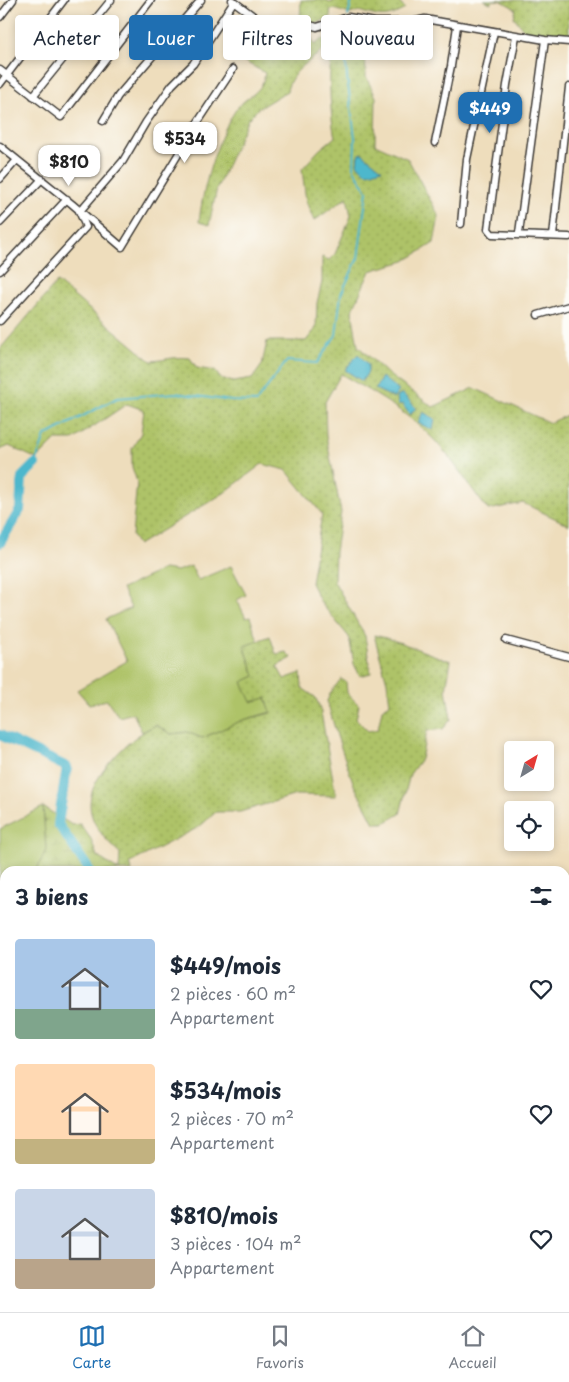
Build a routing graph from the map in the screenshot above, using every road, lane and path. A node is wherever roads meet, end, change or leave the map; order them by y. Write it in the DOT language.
graph roads {
  1 [pos="13,0"];
  2 [pos="64,0"];
  3 [pos="111,0"];
  4 [pos="151,0"];
  5 [pos="201,0"];
  6 [pos="233,1"];
  7 [pos="0,17"];
  8 [pos="456,26"];
  9 [pos="494,32"];
  10 [pos="516,36"];
  11 [pos="545,40"];
  12 [pos="569,42"];
  13 [pos="233,69"];
  14 [pos="0,70"];
  15 [pos="7,76"];
  16 [pos="0,84"];
  17 [pos="569,87"];
  18 [pos="33,96"];
  19 [pos="103,121"];
  20 [pos="435,143"];
  21 [pos="0,146"];
  22 [pos="18,160"];
  23 [pos="0,179"];
  24 [pos="42,179"];
  25 [pos="67,200"];
  26 [pos="80,210"];
  27 [pos="0,223"];
  28 [pos="461,224"];
  29 [pos="519,233"];
  30 [pos="553,236"];
  31 [pos="569,237"];
  32 [pos="0,271"];
  33 [pos="569,306"];
  34 [pos="538,315"];
  35 [pos="0,322"];
  36 [pos="506,640"];
  37 [pos="569,657"];
  1 -- 7 [label="street"];
  2 -- 15 [label="street"];
  3 -- 18 [label="street"];
  4 -- 18 [label="street"];
  5 -- 19 [label="street"];
  6 -- 8 [label="street"];
  6 -- 26 [label="street"];
  8 -- 9 [label="street"];
  8 -- 20 [label="street"];
  9 -- 10 [label="street"];
  9 -- 28 [label="street"];
  10 -- 11 [label="street"];
  10 -- 29 [label="street"];
  11 -- 12 [label="street"];
  11 -- 29 [label="street"];
  13 -- 26 [label="street"];
  14 -- 15 [label="street"];
  15 -- 16 [label="street"];
  15 -- 18 [label="street"];
  17 -- 30 [label="street"];
  21 -- 22 [label="street"];
  22 -- 23 [label="street"];
  22 -- 24 [label="street"];
  24 -- 25 [label="street"];
  24 -- 27 [label="street"];
  25 -- 26 [label="street"];
  25 -- 32 [label="street"];
  26 -- 35 [label="street"];
  29 -- 30 [label="street"];
  30 -- 31 [label="street"];
  33 -- 34 [label="street"];
  36 -- 37 [label="street"];
}
